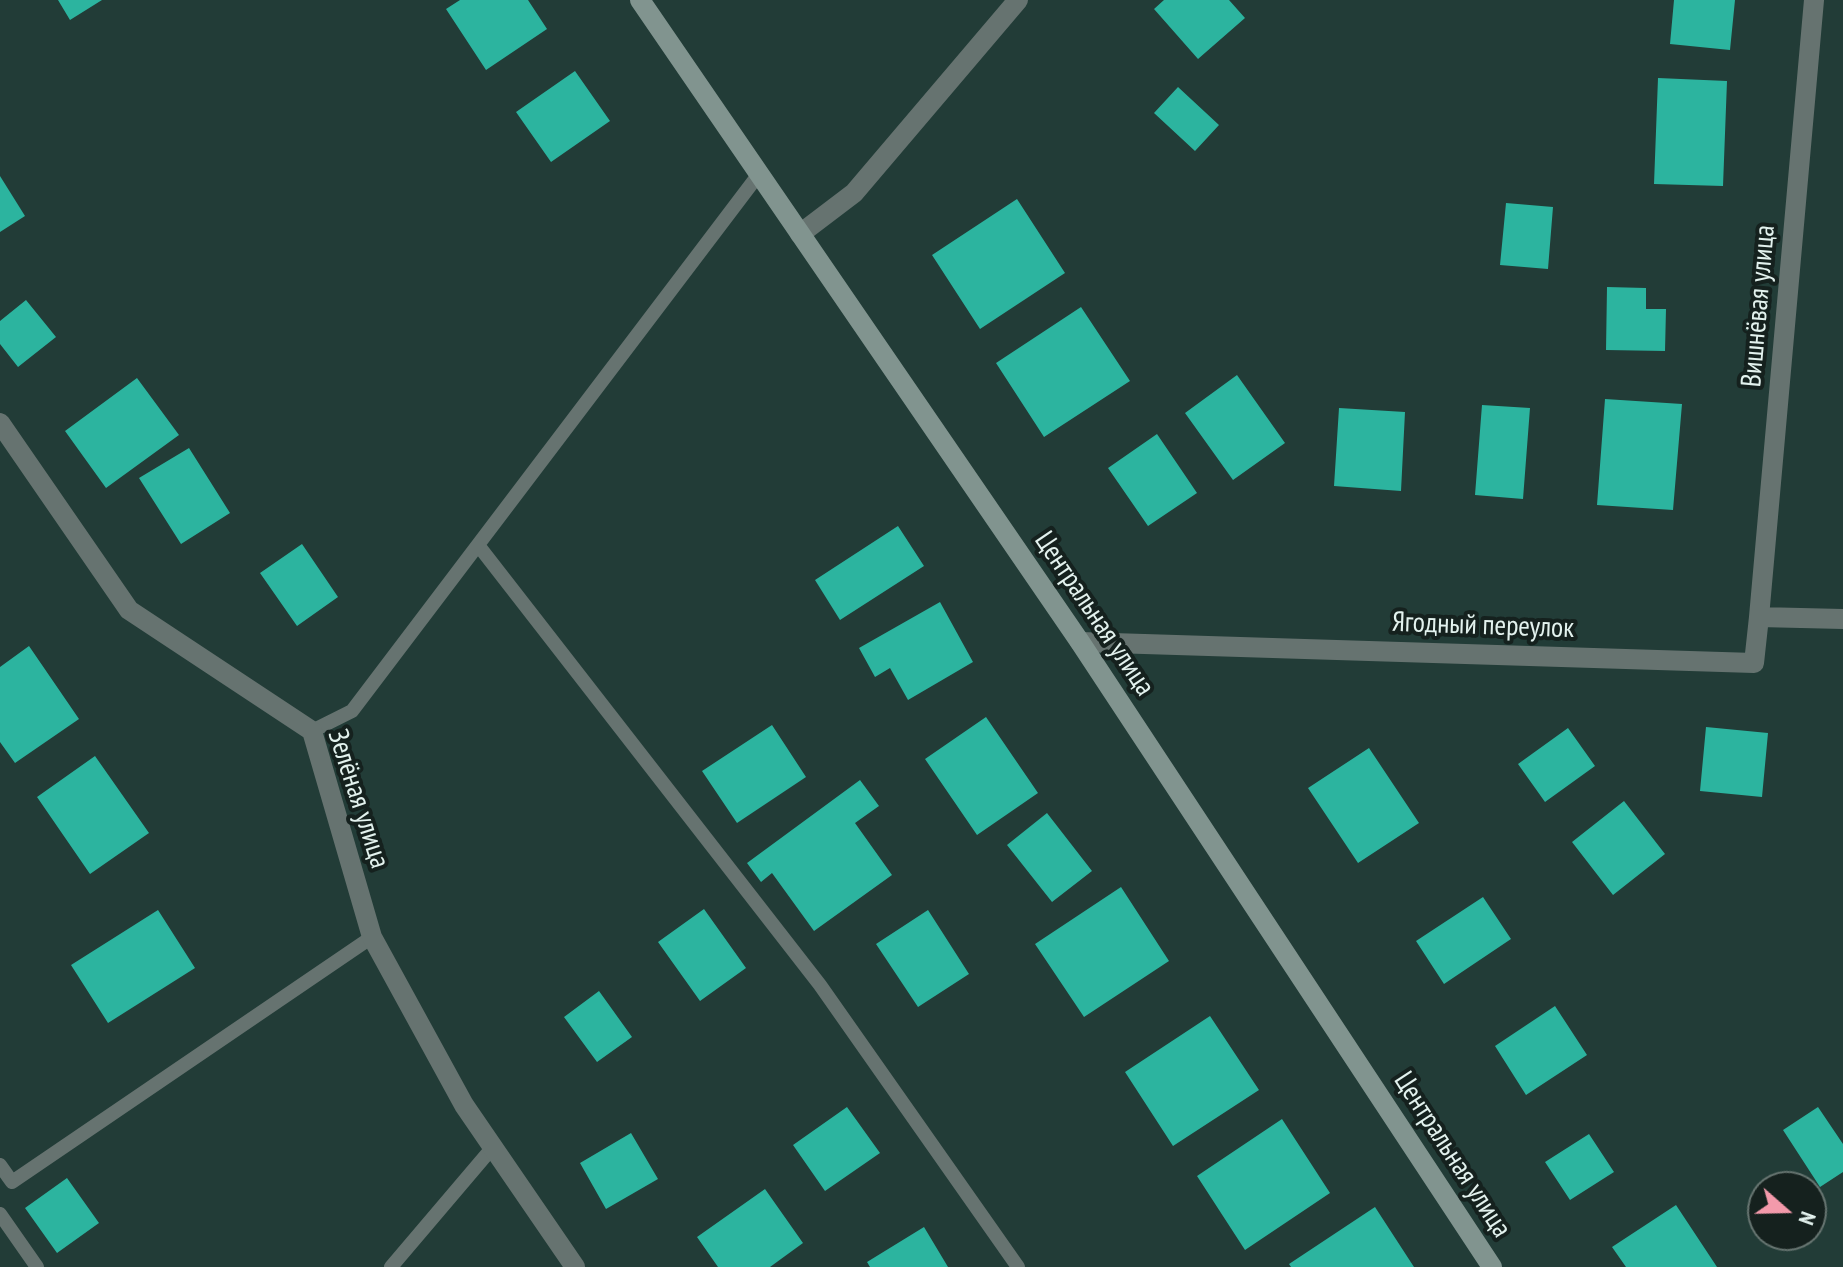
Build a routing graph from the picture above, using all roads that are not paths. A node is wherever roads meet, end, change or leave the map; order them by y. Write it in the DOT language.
graph roads {
  1 [pos="640,0"];
  2 [pos="1018,0"];
  3 [pos="1814,0"];
  4 [pos="759,174"];
  5 [pos="800,234"];
  6 [pos="0,423"];
  7 [pos="478,545"];
  8 [pos="1759,617"];
  9 [pos="1843,619"];
  10 [pos="1080,642"];
  11 [pos="312,731"];
  12 [pos="372,937"];
  13 [pos="493,1147"];
  14 [pos="0,1165"];
  15 [pos="0,1214"];
  16 [pos="37,1267"];
  17 [pos="391,1267"];
  18 [pos="575,1267"];
  19 [pos="1018,1267"];
  20 [pos="1492,1267"];
  1 -- 4 [label="street, Центральная улица"];
  2 -- 5 [label="street"];
  3 -- 8 [label="street, Вишнёвая улица"];
  4 -- 5 [label="street, Центральная улица"];
  4 -- 7 [label="lane"];
  5 -- 10 [label="street, Центральная улица"];
  6 -- 11 [label="street, Зелёная улица"];
  7 -- 11 [label="lane"];
  7 -- 19 [label="lane"];
  8 -- 9 [label="street"];
  8 -- 10 [label="street, Ягодный переулок"];
  10 -- 20 [label="street, Центральная улица"];
  11 -- 12 [label="street, Зелёная улица"];
  12 -- 13 [label="street, Зелёная улица"];
  12 -- 14 [label="lane"];
  13 -- 17 [label="lane"];
  13 -- 18 [label="street, Зелёная улица"];
  15 -- 16 [label="lane"];
}
